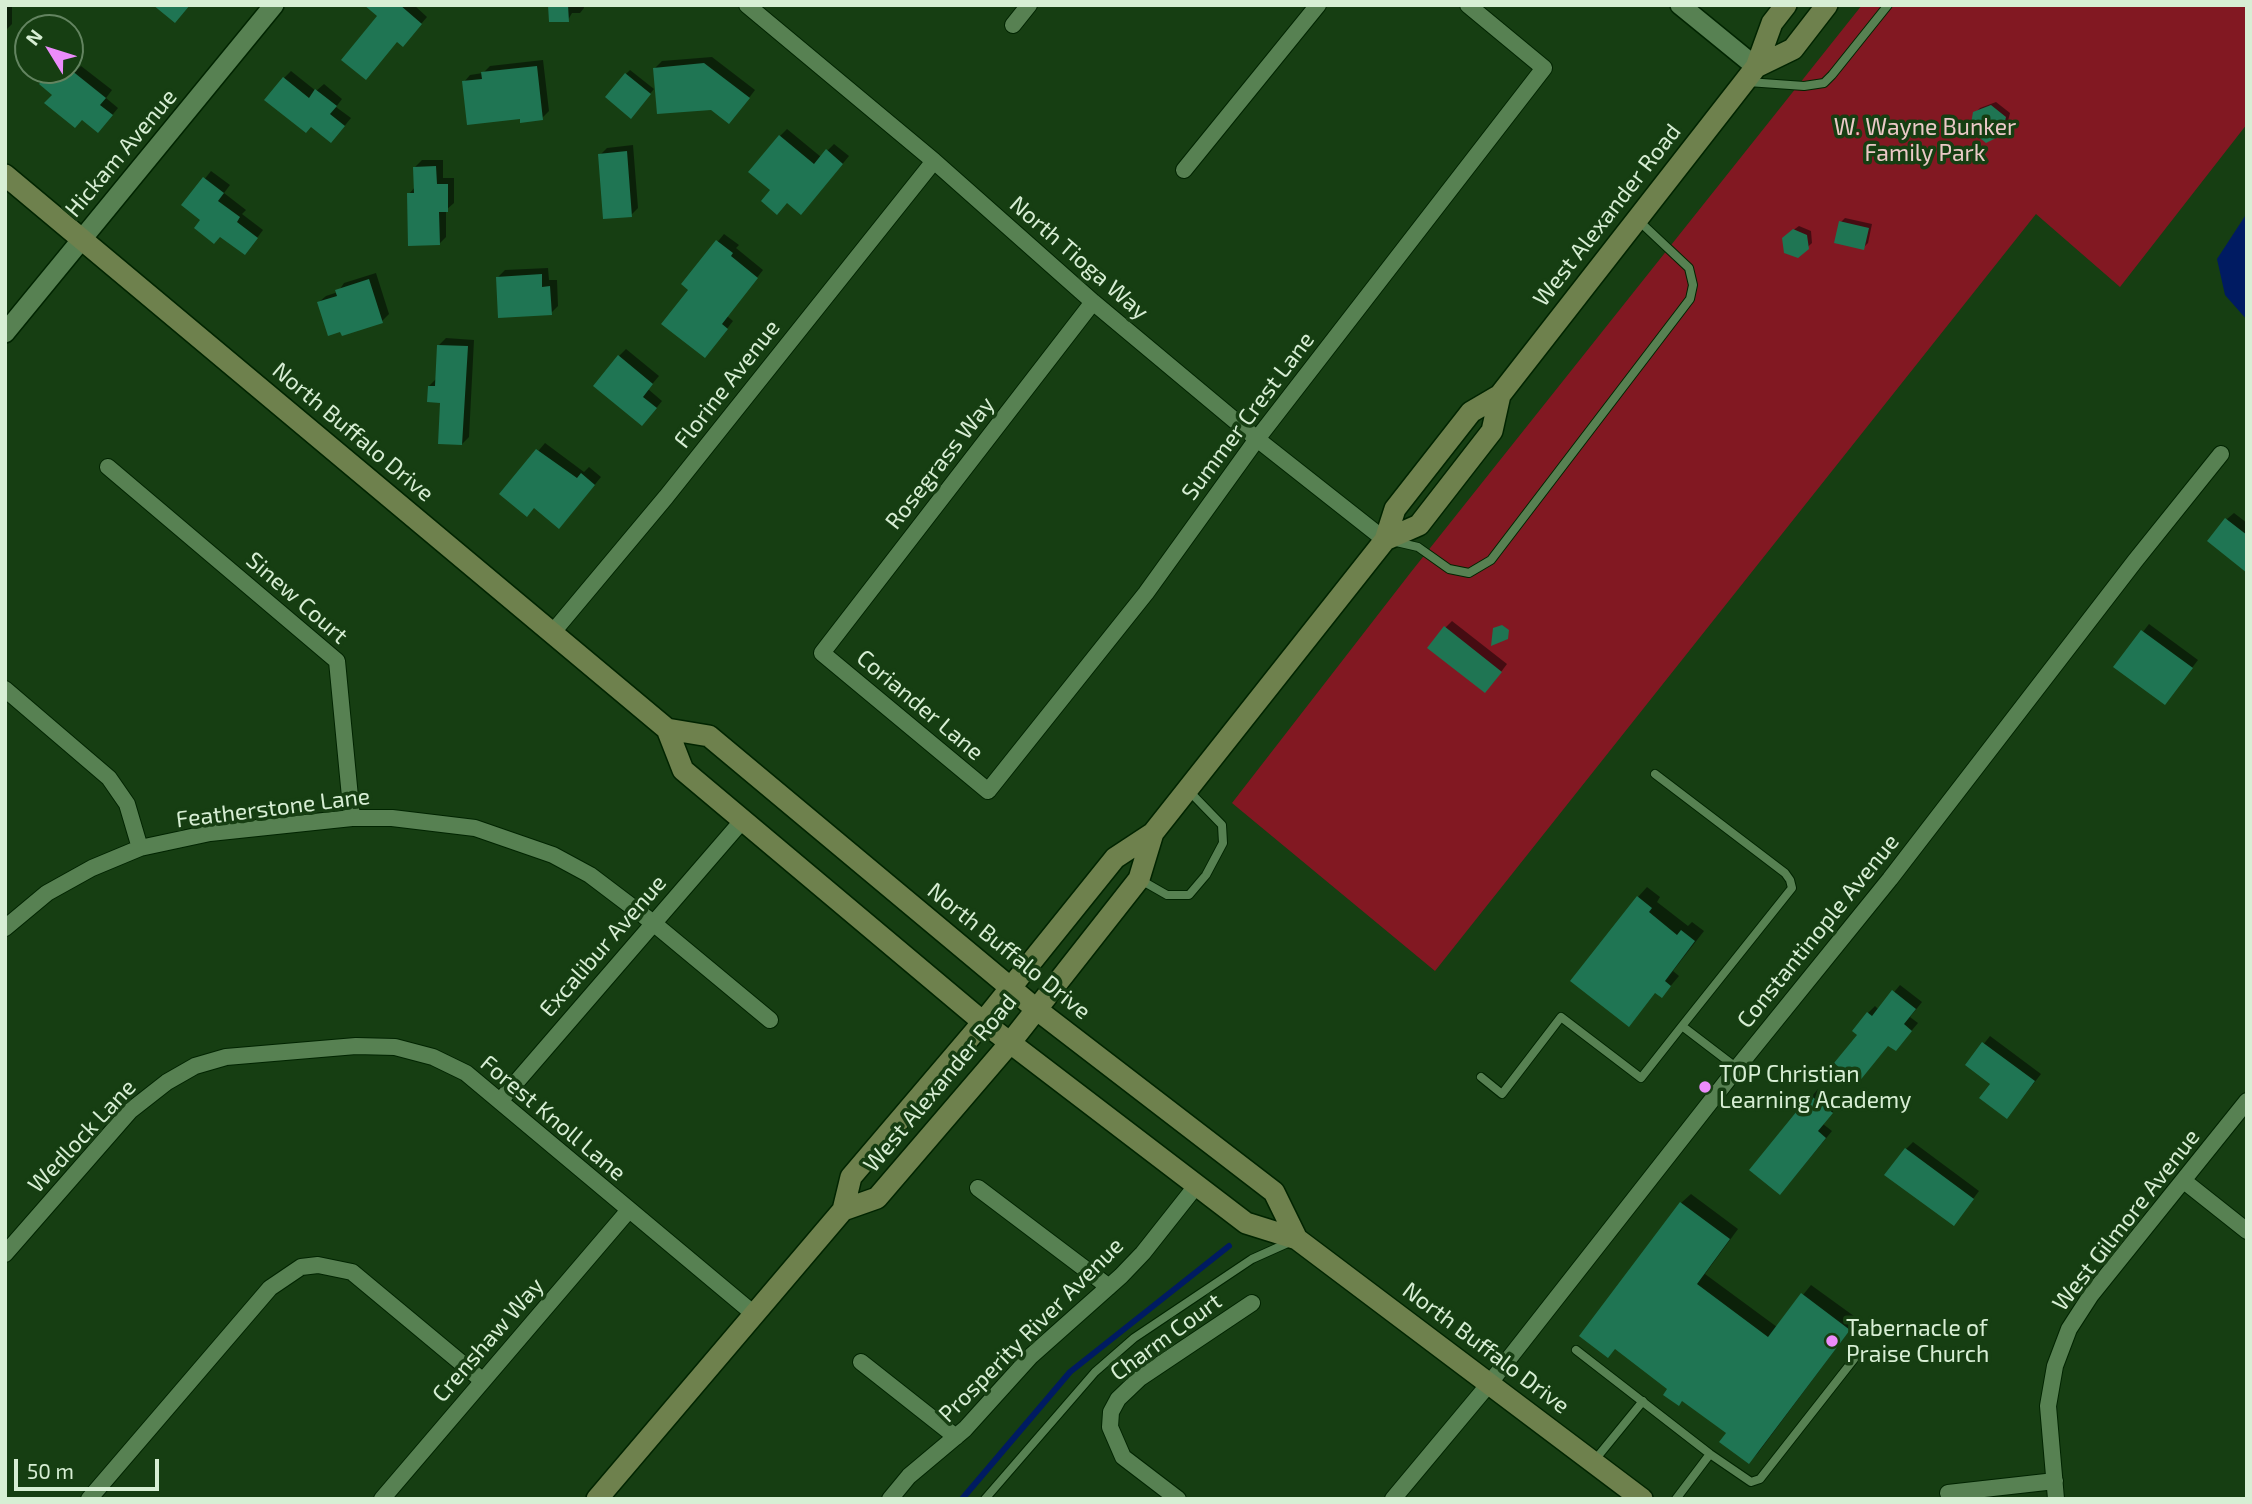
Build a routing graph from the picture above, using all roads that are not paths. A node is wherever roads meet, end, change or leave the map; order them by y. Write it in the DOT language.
graph roads {
  1 [pos="274,5"];
  2 [pos="747,5"];
  3 [pos="1029,5"];
  4 [pos="1318,5"];
  5 [pos="1468,5"];
  6 [pos="1680,5"];
  7 [pos="1786,5"];
  8 [pos="1827,5"];
  9 [pos="1888,5"];
  10 [pos="1013,25"];
  11 [pos="1751,75"];
  12 [pos="934,160"];
  13 [pos="1184,170"];
  14 [pos="5,175"];
  15 [pos="1636,219"];
  16 [pos="82,239"];
  17 [pos="1093,302"];
  18 [pos="5,333"];
  19 [pos="1256,439"];
  20 [pos="2221,454"];
  21 [pos="108,467"];
  22 [pos="1385,540"];
  23 [pos="553,632"];
  24 [pos="822,653"];
  25 [pos="5,689"];
  26 [pos="667,729"];
  27 [pos="1655,774"];
  28 [pos="1188,789"];
  29 [pos="988,792"];
  30 [pos="352,818"];
  31 [pos="742,821"];
  32 [pos="1153,833"];
  33 [pos="140,848"];
  34 [pos="1139,879"];
  35 [pos="652,922"];
  36 [pos="5,928"];
  37 [pos="1011,988"];
  38 [pos="1036,1010"];
  39 [pos="770,1020"];
  40 [pos="983,1022"];
  41 [pos="1682,1026"];
  42 [pos="1010,1043"];
  43 [pos="1737,1068"];
  44 [pos="1481,1077"];
  45 [pos="167,1082"];
  46 [pos="500,1101"];
  47 [pos="2247,1101"];
  48 [pos="2184,1181"];
  49 [pos="1196,1186"];
  50 [pos="978,1188"];
  51 [pos="629,1210"];
  52 [pos="843,1210"];
  53 [pos="2247,1231"];
  54 [pos="1297,1239"];
  55 [pos="5,1254"];
  56 [pos="1109,1287"];
  57 [pos="1252,1303"];
  58 [pos="754,1314"];
  59 [pos="1576,1350"];
  60 [pos="1858,1354"];
  61 [pos="861,1362"];
  62 [pos="483,1381"];
  63 [pos="1489,1384"];
  64 [pos="1643,1401"];
  65 [pos="956,1437"];
  66 [pos="1710,1454"];
  67 [pos="1593,1462"];
  68 [pos="2055,1481"];
  69 [pos="1948,1493"];
  70 [pos="89,1499"];
  71 [pos="382,1499"];
  72 [pos="597,1499"];
  73 [pos="890,1499"];
  74 [pos="985,1499"];
  75 [pos="1178,1499"];
  76 [pos="1393,1499"];
  77 [pos="1642,1499"];
  78 [pos="1676,1499"];
  79 [pos="2056,1499"];
  1 -- 16 [label="street, Hickam Avenue"];
  2 -- 12 [label="street, North Tioga Way"];
  3 -- 10 [label="street"];
  4 -- 13 [label="street"];
  5 -- 19 [label="street, Summer Crest Lane"];
  6 -- 11 [label="street"];
  7 -- 11 [label="main road, West Alexander Road"];
  8 -- 11 [label="main road, West Alexander Road"];
  9 -- 11 [label="lane"];
  11 -- 15 [label="main road, West Alexander Road"];
  12 -- 17 [label="street, North Tioga Way"];
  12 -- 23 [label="street, Florine Avenue"];
  14 -- 16 [label="main road, North Buffalo Drive"];
  15 -- 22 [label="main road, West Alexander Road"];
  15 -- 22 [label="lane"];
  16 -- 18 [label="street, Hickam Avenue"];
  16 -- 23 [label="main road, North Buffalo Drive"];
  17 -- 19 [label="street, North Tioga Way"];
  17 -- 24 [label="street, Rosegrass Way"];
  19 -- 22 [label="street, North Tioga Way"];
  19 -- 29 [label="street, Summer Crest Lane"];
  20 -- 43 [label="street, Constantinople Avenue"];
  21 -- 30 [label="street, Sinew Court"];
  22 -- 28 [label="main road, West Alexander Road"];
  23 -- 26 [label="main road, North Buffalo Drive"];
  24 -- 29 [label="street, Coriander Lane"];
  25 -- 33 [label="street"];
  26 -- 31 [label="main road, North Buffalo Drive"];
  26 -- 37 [label="main road, North Buffalo Drive"];
  27 -- 41 [label="lane"];
  28 -- 32 [label="main road, West Alexander Road"];
  28 -- 34 [label="lane"];
  30 -- 33 [label="street, Featherstone Lane"];
  30 -- 35 [label="street, Featherstone Lane"];
  31 -- 35 [label="street, Excalibur Avenue"];
  31 -- 40 [label="main road, North Buffalo Drive"];
  32 -- 34 [label="main road, West Alexander Road"];
  32 -- 37 [label="main road, West Alexander Road"];
  33 -- 36 [label="street, Featherstone Lane"];
  34 -- 38 [label="main road, West Alexander Road"];
  35 -- 39 [label="street, Featherstone Lane"];
  35 -- 46 [label="street, Excalibur Avenue"];
  37 -- 38 [label="main road, North Buffalo Drive"];
  37 -- 40 [label="main road, West Alexander Road"];
  38 -- 42 [label="main road, West Alexander Road"];
  38 -- 54 [label="main road, North Buffalo Drive"];
  40 -- 42 [label="main road, North Buffalo Drive"];
  40 -- 52 [label="main road, West Alexander Road"];
  41 -- 43 [label="lane"];
  41 -- 44 [label="lane"];
  42 -- 49 [label="main road, North Buffalo Drive"];
  42 -- 52 [label="main road, West Alexander Road"];
  43 -- 63 [label="street, Constantinople Avenue"];
  45 -- 46 [label="street, Forest Knoll Lane"];
  45 -- 55 [label="street, Wedlock Lane"];
  46 -- 51 [label="street, Forest Knoll Lane"];
  47 -- 48 [label="street, West Gilmore Avenue"];
  48 -- 53 [label="street"];
  48 -- 68 [label="street, West Gilmore Avenue"];
  49 -- 54 [label="main road, North Buffalo Drive"];
  49 -- 56 [label="street, Prosperity River Avenue"];
  50 -- 56 [label="street"];
  51 -- 58 [label="street, Forest Knoll Lane"];
  51 -- 62 [label="street, Crenshaw Way"];
  52 -- 58 [label="main road, West Alexander Road"];
  54 -- 63 [label="main road, North Buffalo Drive"];
  54 -- 74 [label="lane"];
  56 -- 65 [label="street, Prosperity River Avenue"];
  57 -- 75 [label="street, Charm Court"];
  58 -- 72 [label="main road, West Alexander Road"];
  59 -- 64 [label="lane"];
  60 -- 66 [label="lane"];
  61 -- 65 [label="street"];
  62 -- 70 [label="street"];
  62 -- 71 [label="street, Crenshaw Way"];
  63 -- 67 [label="main road, North Buffalo Drive"];
  63 -- 76 [label="street, Constantinople Avenue"];
  64 -- 66 [label="lane"];
  64 -- 67 [label="lane"];
  65 -- 73 [label="street, Prosperity River Avenue"];
  66 -- 78 [label="lane"];
  67 -- 77 [label="main road, North Buffalo Drive"];
  68 -- 69 [label="street"];
  68 -- 79 [label="street, West Gilmore Avenue"];
}
